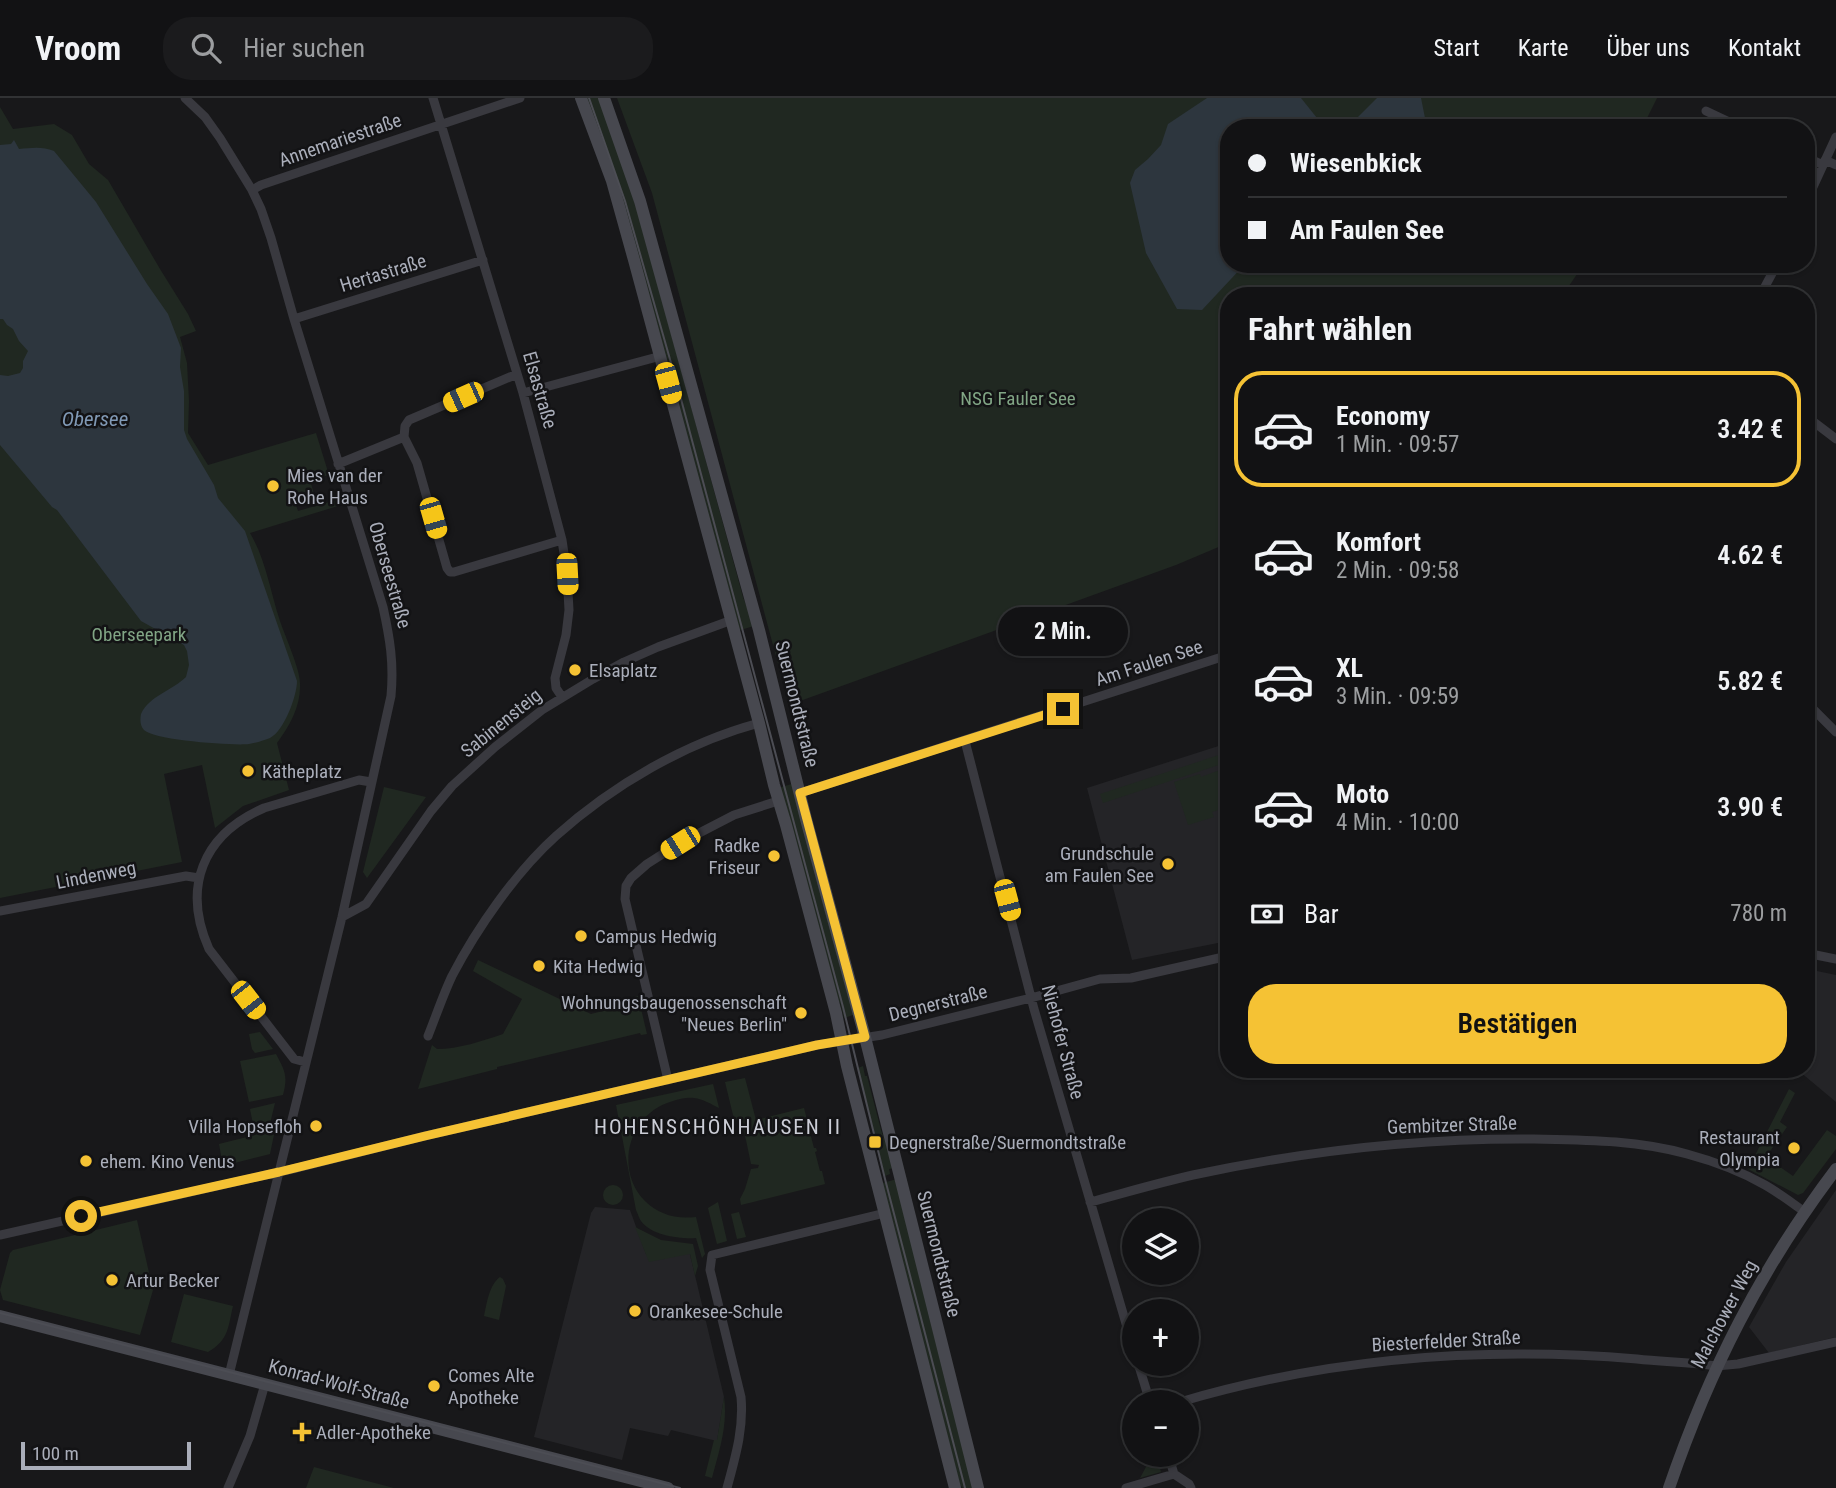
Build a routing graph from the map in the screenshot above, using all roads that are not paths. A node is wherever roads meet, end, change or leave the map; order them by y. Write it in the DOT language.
graph roads {
  1 [pos="186,98"];
  2 [pos="433,98"];
  3 [pos="520,98"];
  4 [pos="581,98"];
  5 [pos="604,98"];
  6 [pos="1706,111"];
  7 [pos="1723,119"];
  8 [pos="442,125"];
  9 [pos="1836,137"];
  10 [pos="1815,160"];
  11 [pos="1824,162"];
  12 [pos="1836,164"];
  13 [pos="1815,182"];
  14 [pos="252,190"];
  15 [pos="483,260"];
  16 [pos="294,319"];
  17 [pos="661,356"];
  18 [pos="517,374"];
  19 [pos="523,393"];
  20 [pos="1815,423"];
  21 [pos="404,437"];
  22 [pos="1836,439"];
  23 [pos="338,464"];
  24 [pos="562,540"];
  25 [pos="732,620"];
  26 [pos="1220,658"];
  27 [pos="562,697"];
  28 [pos="1815,712"];
  29 [pos="759,723"];
  30 [pos="1836,732"];
  31 [pos="965,741"];
  32 [pos="371,782"];
  33 [pos="800,793"];
  34 [pos="778,800"];
  35 [pos="199,878"];
  36 [pos="0,911"];
  37 [pos="342,917"];
  38 [pos="1815,955"];
  39 [pos="1220,958"];
  40 [pos="1836,959"];
  41 [pos="1031,998"];
  42 [pos="428,1036"];
  43 [pos="865,1037"];
  44 [pos="843,1041"];
  45 [pos="305,1062"];
  46 [pos="668,1080"];
  47 [pos="1836,1169"];
  48 [pos="279,1172"];
  49 [pos="1090,1202"];
  50 [pos="1805,1212"];
  51 [pos="885,1213"];
  52 [pos="0,1235"];
  53 [pos="1122,1310"];
  54 [pos="0,1316"];
  55 [pos="1836,1342"];
  56 [pos="1716,1366"];
  57 [pos="229,1375"];
  58 [pos="265,1384"];
  59 [pos="1199,1396"];
  60 [pos="1172,1467"];
  61 [pos="1174,1474"];
  62 [pos="228,1488"];
  63 [pos="668,1488"];
  64 [pos="727,1488"];
  65 [pos="956,1488"];
  66 [pos="978,1488"];
  67 [pos="1126,1488"];
  68 [pos="1191,1488"];
  69 [pos="1669,1488"];
  1 -- 14 [label="street, Oberseestraße"];
  2 -- 8 [label="street, Elsastraße"];
  3 -- 8 [label="street, Annemariestraße"];
  4 -- 17 [label="main road"];
  5 -- 33 [label="main road, Suermondtstraße"];
  6 -- 7 [label="street"];
  8 -- 14 [label="street, Annemariestraße"];
  8 -- 15 [label="street, Elsastraße"];
  9 -- 11 [label="street"];
  10 -- 11 [label="street"];
  11 -- 12 [label="street"];
  11 -- 13 [label="street"];
  14 -- 16 [label="street, Oberseestraße"];
  15 -- 16 [label="street, Hertastraße"];
  15 -- 18 [label="street, Elsastraße"];
  16 -- 23 [label="street, Oberseestraße"];
  17 -- 19 [label="street"];
  17 -- 25 [label="main road"];
  18 -- 19 [label="street, Elsastraße"];
  18 -- 21 [label="street"];
  19 -- 24 [label="street, Elsastraße"];
  20 -- 22 [label="street"];
  21 -- 23 [label="street"];
  21 -- 24 [label="street"];
  23 -- 32 [label="street, Oberseestraße"];
  24 -- 27 [label="street, Elsastraße"];
  25 -- 27 [label="street, Sabinensteig"];
  25 -- 29 [label="main road"];
  26 -- 31 [label="street, Am Faulen See"];
  27 -- 37 [label="street, Sabinensteig"];
  28 -- 30 [label="street"];
  29 -- 34 [label="main road"];
  29 -- 42 [label="street"];
  31 -- 33 [label="street, Am Faulen See"];
  31 -- 41 [label="street, Niehofer Straße"];
  32 -- 35 [label="street"];
  32 -- 37 [label="street, Oberseestraße"];
  33 -- 43 [label="main road, Suermondtstraße"];
  34 -- 44 [label="main road"];
  34 -- 46 [label="street"];
  35 -- 36 [label="street, Lindenweg"];
  35 -- 45 [label="street"];
  37 -- 45 [label="street, Oberseestraße"];
  38 -- 40 [label="street"];
  39 -- 41 [label="street, Degnerstraße"];
  41 -- 43 [label="street, Degnerstraße"];
  41 -- 49 [label="street, Niehofer Straße"];
  43 -- 44 [label="street, Degnerstraße"];
  43 -- 66 [label="main road, Suermondtstraße"];
  44 -- 46 [label="street, Degnerstraße"];
  44 -- 51 [label="main road"];
  45 -- 48 [label="street, Oberseestraße"];
  46 -- 48 [label="street, Degnerstraße"];
  47 -- 50 [label="main road, Malchower Weg"];
  48 -- 52 [label="street, Degnerstraße"];
  48 -- 57 [label="street, Oberseestraße"];
  49 -- 50 [label="street, Gembitzer Straße"];
  49 -- 53 [label="street, Niehofer Straße"];
  50 -- 56 [label="main road, Malchower Weg"];
  51 -- 64 [label="street"];
  51 -- 65 [label="main road"];
  54 -- 57 [label="main road, Konrad-Wolf-Straße"];
  55 -- 56 [label="street, Biesterfelder Straße"];
  56 -- 59 [label="street, Biesterfelder Straße"];
  56 -- 69 [label="main road, Malchower Weg"];
  57 -- 58 [label="main road, Konrad-Wolf-Straße"];
  58 -- 62 [label="street"];
  58 -- 63 [label="main road, Konrad-Wolf-Straße"];
  60 -- 61 [label="street"];
  61 -- 67 [label="street"];
  61 -- 68 [label="street"];
}
